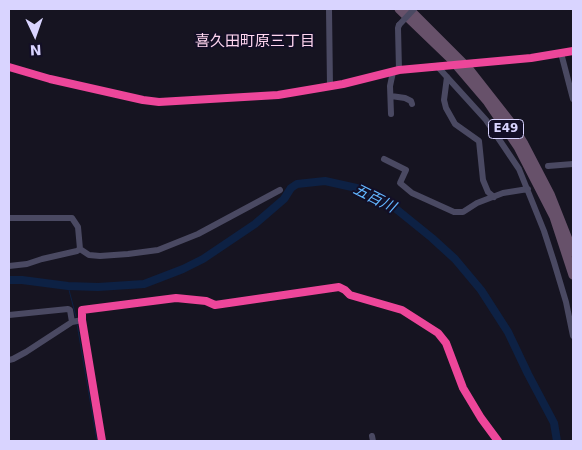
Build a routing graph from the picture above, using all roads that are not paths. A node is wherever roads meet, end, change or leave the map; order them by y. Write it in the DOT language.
graph roads {
  1 [pos="329,9"];
  2 [pos="399,9"];
  3 [pos="409,9"];
  4 [pos="414,9"];
  5 [pos="573,51"];
  6 [pos="561,53"];
  7 [pos="437,66"];
  8 [pos="9,67"];
  9 [pos="396,71"];
  10 [pos="447,77"];
  11 [pos="330,87"];
  12 [pos="390,96"];
  13 [pos="573,99"];
  14 [pos="412,104"];
  15 [pos="391,114"];
  16 [pos="384,158"];
  17 [pos="573,164"];
  18 [pos="548,166"];
  19 [pos="528,189"];
  20 [pos="280,190"];
  21 [pos="494,197"];
  22 [pos="9,218"];
  23 [pos="80,249"];
  24 [pos="573,252"];
  25 [pos="9,266"];
  26 [pos="573,275"];
  27 [pos="570,302"];
  28 [pos="9,315"];
  29 [pos="77,321"];
  30 [pos="573,336"];
  31 [pos="9,360"];
  32 [pos="102,441"];
  33 [pos="498,441"];
  1 -- 11 [label="street"];
  2 -- 26 [label="highway, E49"];
  3 -- 24 [label="highway, E49"];
  4 -- 9 [label="street, bridge"];
  5 -- 6 [label="street"];
  6 -- 7 [label="street, bridge"];
  6 -- 13 [label="street"];
  7 -- 9 [label="street"];
  7 -- 10 [label="street"];
  8 -- 11 [label="street"];
  9 -- 11 [label="street"];
  9 -- 12 [label="street"];
  10 -- 19 [label="street"];
  10 -- 21 [label="street"];
  12 -- 14 [label="street"];
  12 -- 15 [label="street"];
  16 -- 21 [label="street"];
  17 -- 18 [label="street"];
  19 -- 21 [label="street"];
  19 -- 27 [label="street"];
  20 -- 23 [label="street"];
  22 -- 23 [label="street"];
  23 -- 25 [label="street"];
  27 -- 30 [label="street"];
  28 -- 29 [label="street"];
  29 -- 31 [label="street"];
  29 -- 32 [label="street"];
  29 -- 33 [label="street"];
}
